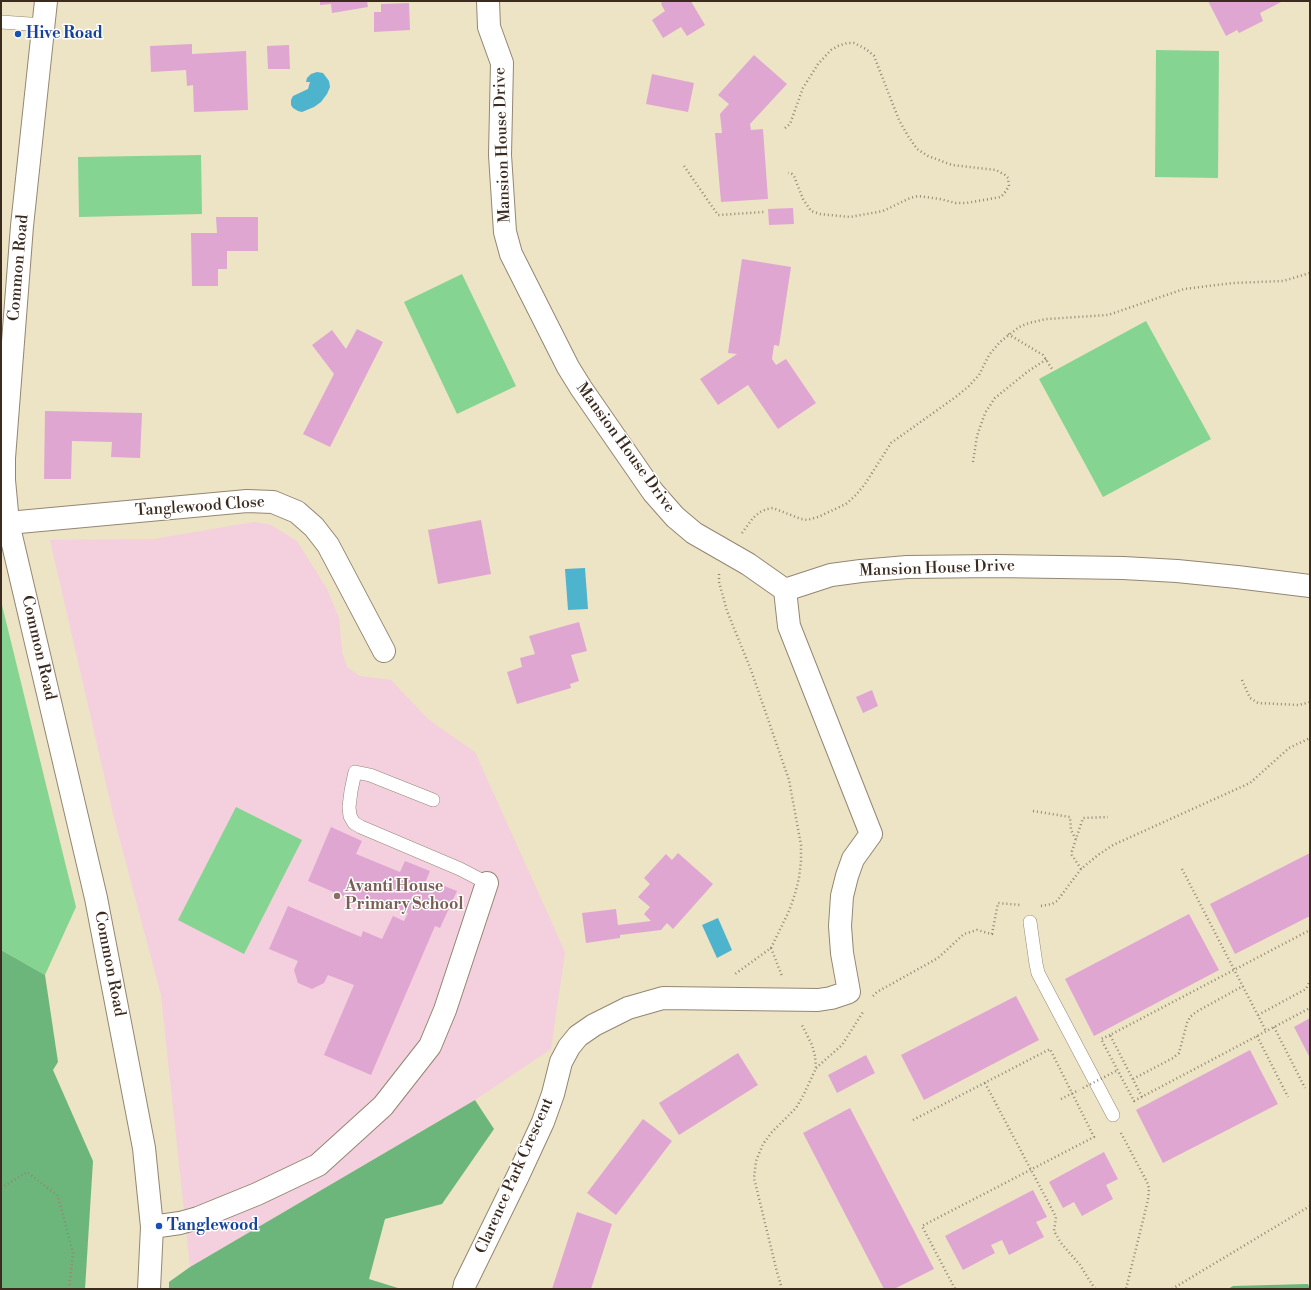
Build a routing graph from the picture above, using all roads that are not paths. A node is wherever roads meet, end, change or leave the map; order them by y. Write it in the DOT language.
graph roads {
  1 [pos="46,1"];
  2 [pos="488,1"];
  3 [pos="1,22"];
  4 [pos="44,25"];
  5 [pos="2,458"];
  6 [pos="8,523"];
  7 [pos="1310,586"];
  8 [pos="785,590"];
  9 [pos="384,651"];
  10 [pos="433,800"];
  11 [pos="486,883"];
  12 [pos="1030,922"];
  13 [pos="1113,1115"];
  14 [pos="152,1227"];
  15 [pos="149,1289"];
  16 [pos="464,1289"];
  1 -- 4 [label="street, Common Road"];
  2 -- 8 [label="street, Mansion House Drive"];
  3 -- 4 [label="lane"];
  4 -- 5 [label="street, Common Road"];
  5 -- 6 [label="street, Common Road"];
  6 -- 9 [label="street, Tanglewood Close"];
  6 -- 14 [label="street, Common Road"];
  7 -- 8 [label="street, Mansion House Drive"];
  8 -- 16 [label="street, Clarence Park Crescent"];
  10 -- 11 [label="lane"];
  11 -- 14 [label="street"];
  12 -- 13 [label="lane"];
  14 -- 15 [label="street, Common Road"];
}
